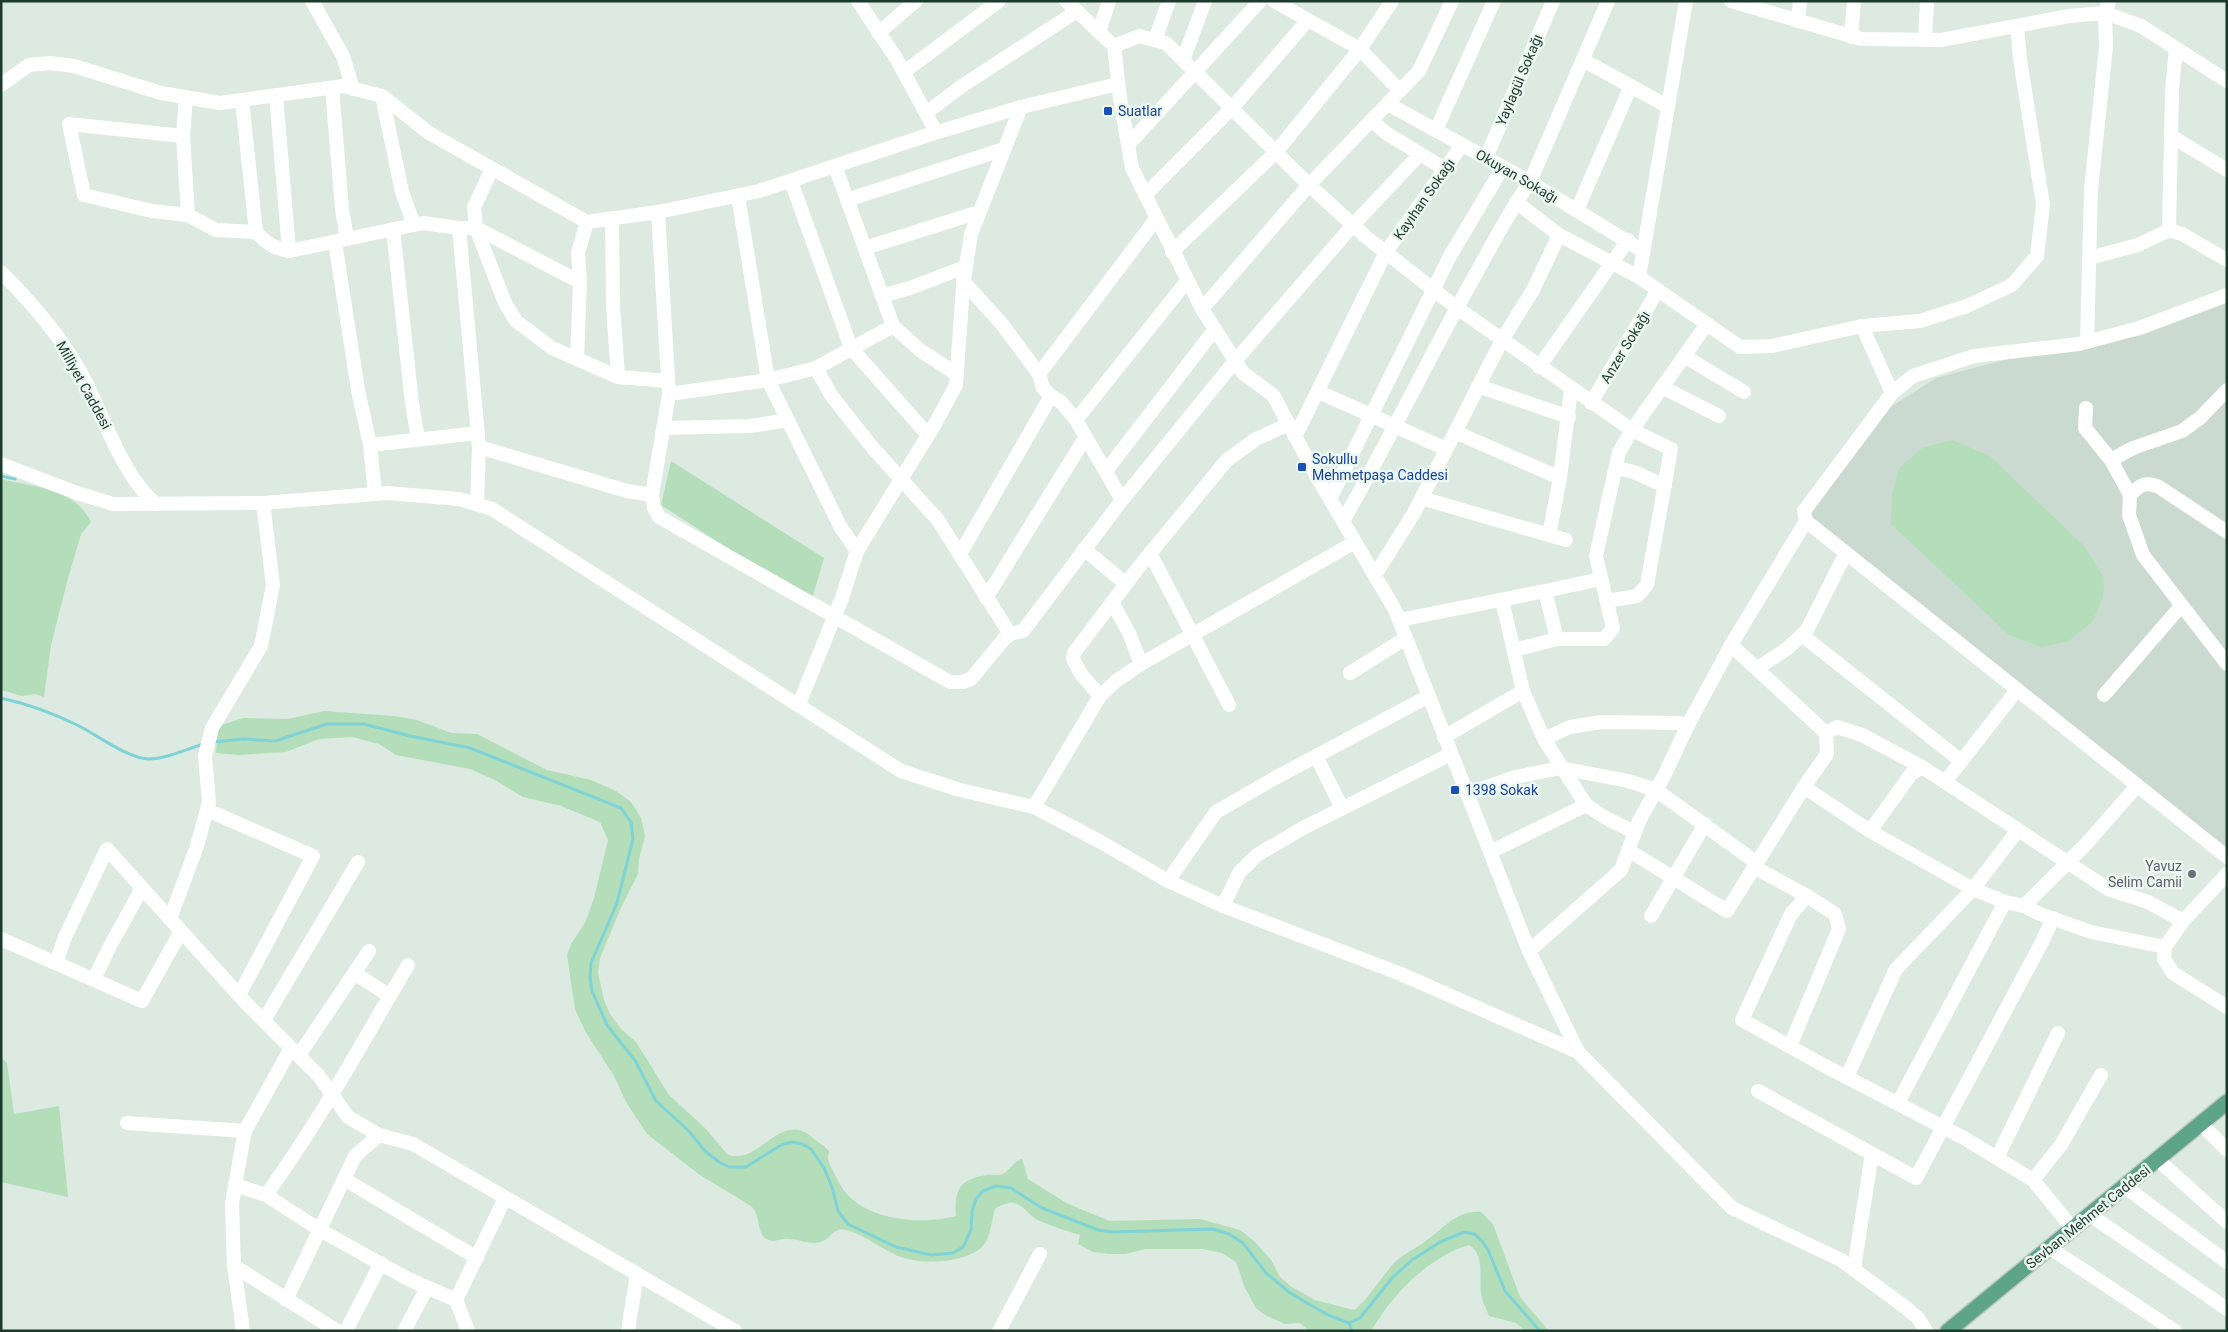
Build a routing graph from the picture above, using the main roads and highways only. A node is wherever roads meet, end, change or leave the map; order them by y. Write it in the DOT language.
graph roads {
  1 [pos="2227,1102"];
  2 [pos="1948,1331"];
  1 -- 2 [label="main road, Sevban Mehmet Caddesi"];
}
